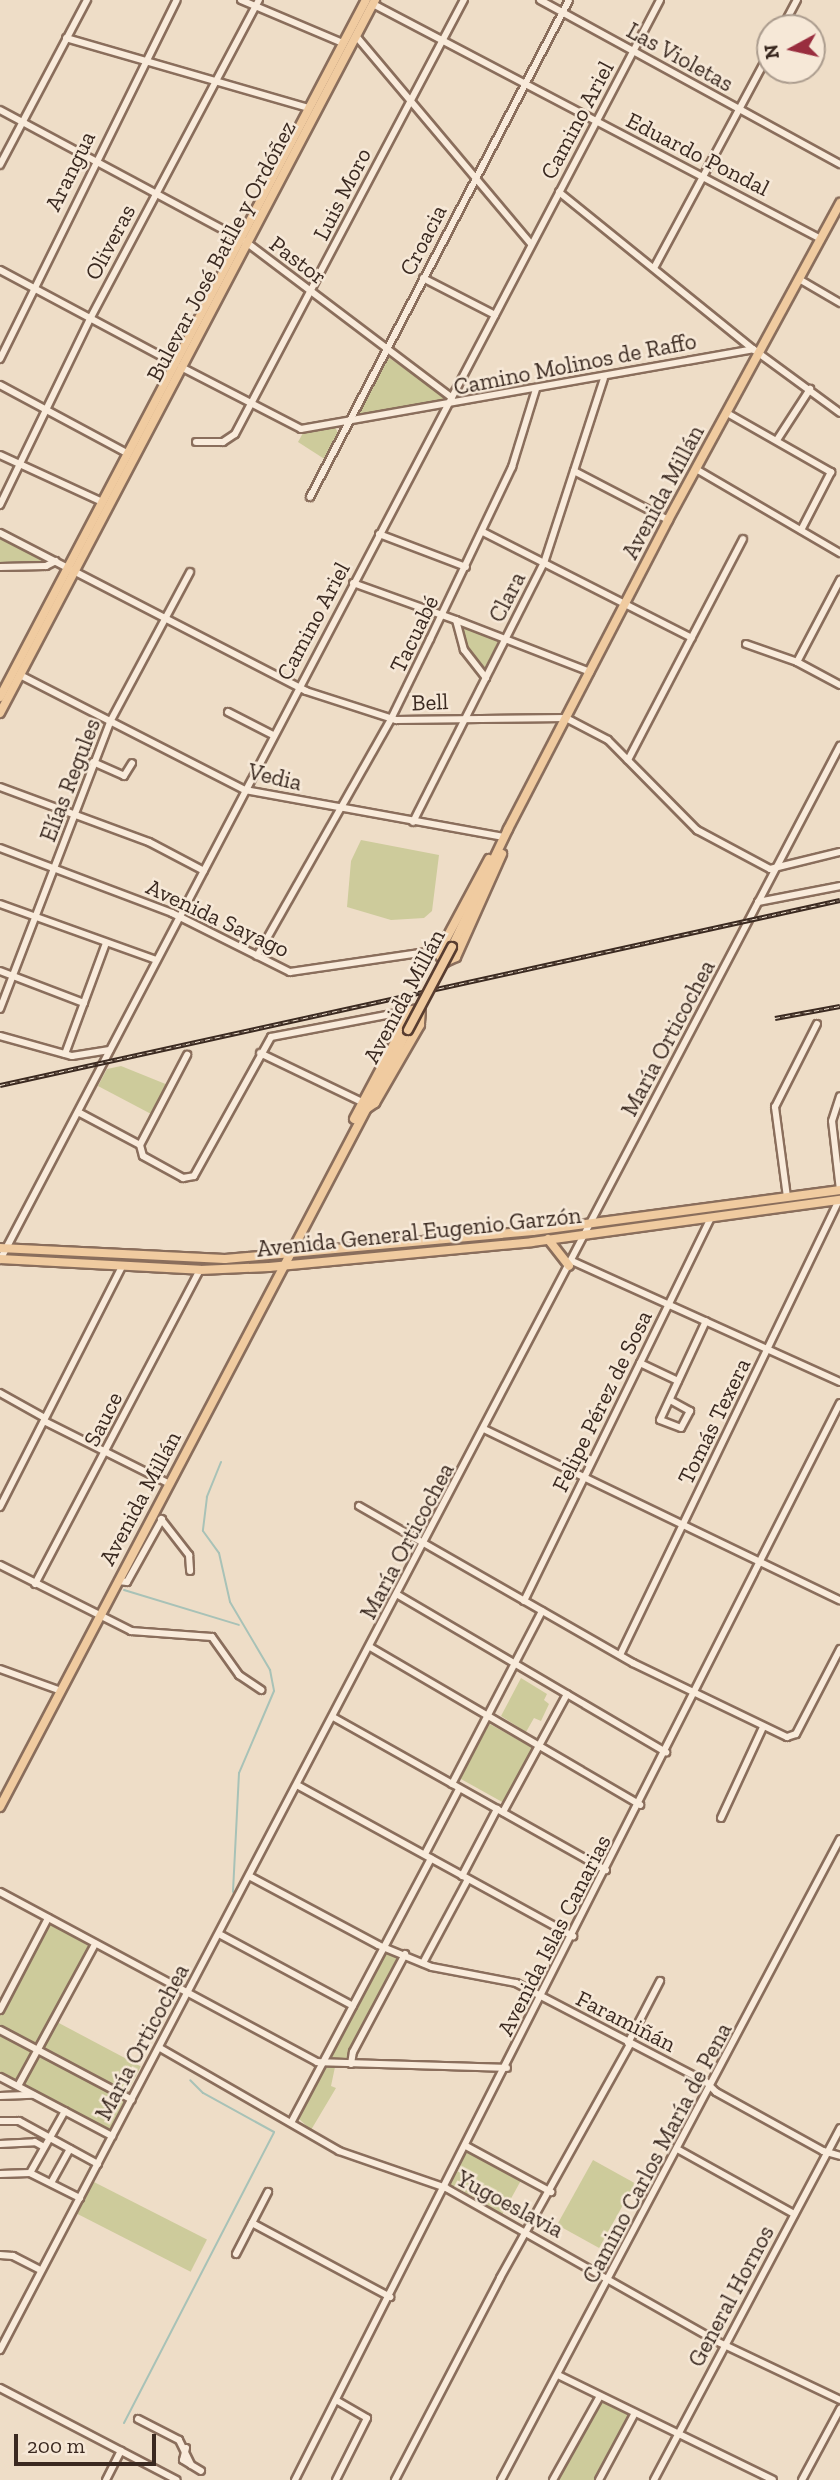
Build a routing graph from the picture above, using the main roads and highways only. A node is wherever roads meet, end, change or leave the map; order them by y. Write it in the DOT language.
graph roads {
  1 [pos="371,1"];
  2 [pos="840,203"];
  3 [pos="243,240"];
  4 [pos="177,365"];
  5 [pos="97,519"];
  6 [pos="71,568"];
  7 [pos="0,697"];
  8 [pos="0,713"];
  9 [pos="505,835"];
  10 [pos="363,1106"];
  11 [pos="840,1190"];
  12 [pos="839,1200"];
  13 [pos="548,1240"];
  14 [pos="3,1248"];
  15 [pos="289,1254"];
  16 [pos="0,1259"];
  17 [pos="571,1264"];
  18 [pos="283,1265"];
  19 [pos="0,1807"];
  1 -- 3 [label="main road, Bulevar José Batlle y Ordóñez"];
  1 -- 3 [label="main road, Bulevar José Batlle y Ordóñez"];
  2 -- 9 [label="main road, Avenida Millán"];
  3 -- 4 [label="main road, Bulevar José Batlle y Ordóñez"];
  4 -- 5 [label="main road, Bulevar José Batlle y Ordóñez"];
  4 -- 5 [label="main road, Bulevar José Batlle y Ordóñez"];
  5 -- 6 [label="main road, Bulevar José Batlle y Ordóñez"];
  6 -- 7 [label="main road, Bulevar José Batlle y Ordóñez"];
  6 -- 8 [label="main road, Bulevar José Batlle y Ordóñez"];
  9 -- 9 [label="main road"];
  9 -- 10 [label="main road, Avenida Millán, bridge"];
  10 -- 10 [label="main road"];
  10 -- 15 [label="main road, Avenida Millán"];
  11 -- 15 [label="main road, Avenida General Eugenio Garzón"];
  12 -- 13 [label="main road, Avenida General Eugenio Garzón"];
  13 -- 17 [label="main road"];
  13 -- 18 [label="main road, Avenida General Eugenio Garzón"];
  14 -- 15 [label="main road, Avenida General Eugenio Garzón"];
  15 -- 18 [label="main road, Avenida Millán"];
  16 -- 18 [label="main road, Avenida General Eugenio Garzón"];
  18 -- 19 [label="main road, Avenida Millán"];
}
